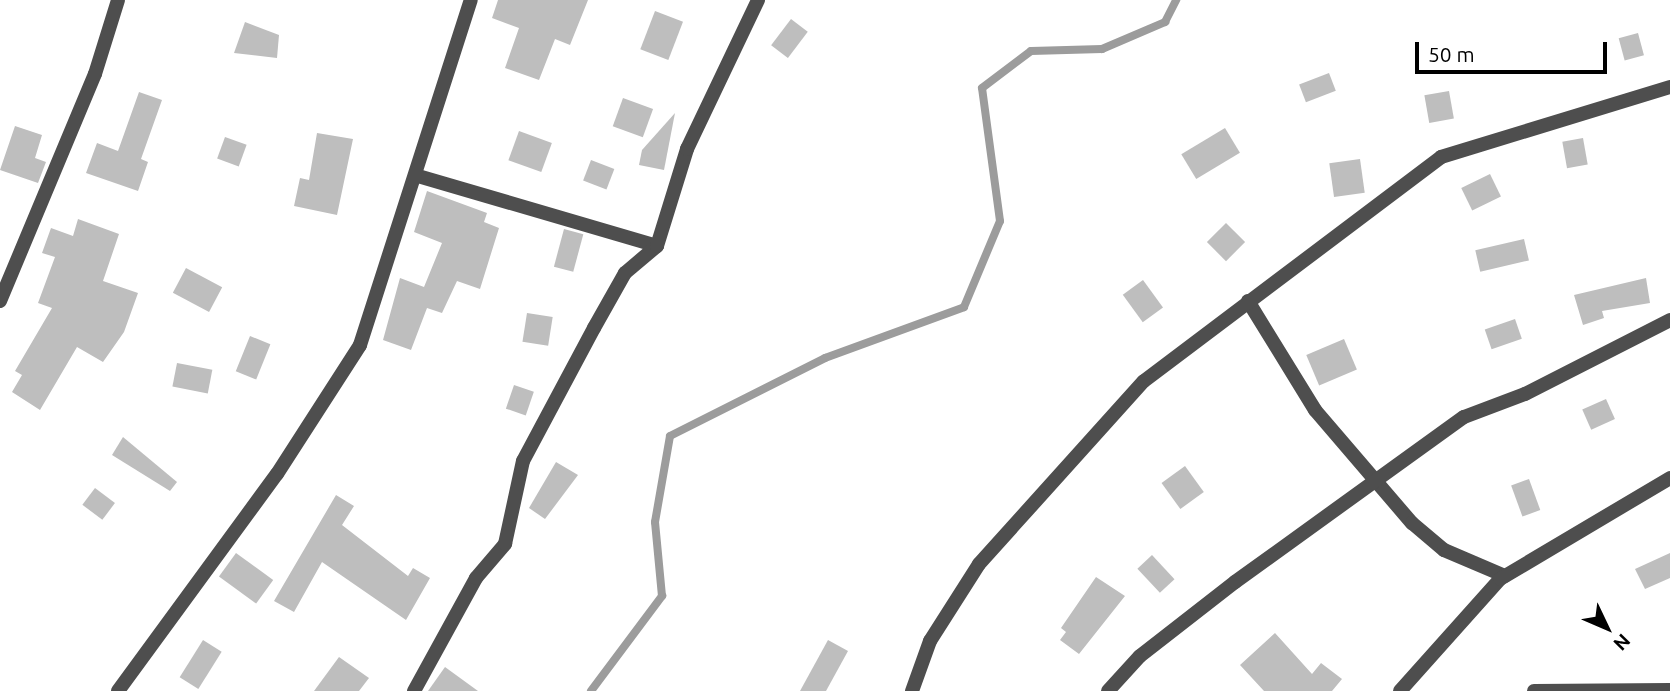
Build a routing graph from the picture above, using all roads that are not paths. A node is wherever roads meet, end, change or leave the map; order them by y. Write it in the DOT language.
graph roads {
  1 [pos="118,0"];
  2 [pos="471,0"];
  3 [pos="758,0"];
  4 [pos="1670,87"];
  5 [pos="418,176"];
  6 [pos="657,246"];
  7 [pos="0,301"];
  8 [pos="1248,302"];
  9 [pos="1670,320"];
  10 [pos="1670,478"];
  11 [pos="1374,481"];
  12 [pos="1505,576"];
  13 [pos="1670,690"];
  14 [pos="118,691"];
  15 [pos="414,691"];
  16 [pos="912,691"];
  17 [pos="1108,691"];
  18 [pos="1399,691"];
  19 [pos="1534,691"];
  1 -- 7 [label="street"];
  2 -- 5 [label="street"];
  3 -- 6 [label="street"];
  4 -- 8 [label="street"];
  5 -- 6 [label="street"];
  5 -- 14 [label="street"];
  6 -- 15 [label="street"];
  8 -- 11 [label="street"];
  8 -- 16 [label="street"];
  9 -- 11 [label="street"];
  10 -- 12 [label="street"];
  11 -- 12 [label="street"];
  11 -- 17 [label="street"];
  12 -- 18 [label="street"];
  13 -- 19 [label="street"];
}
